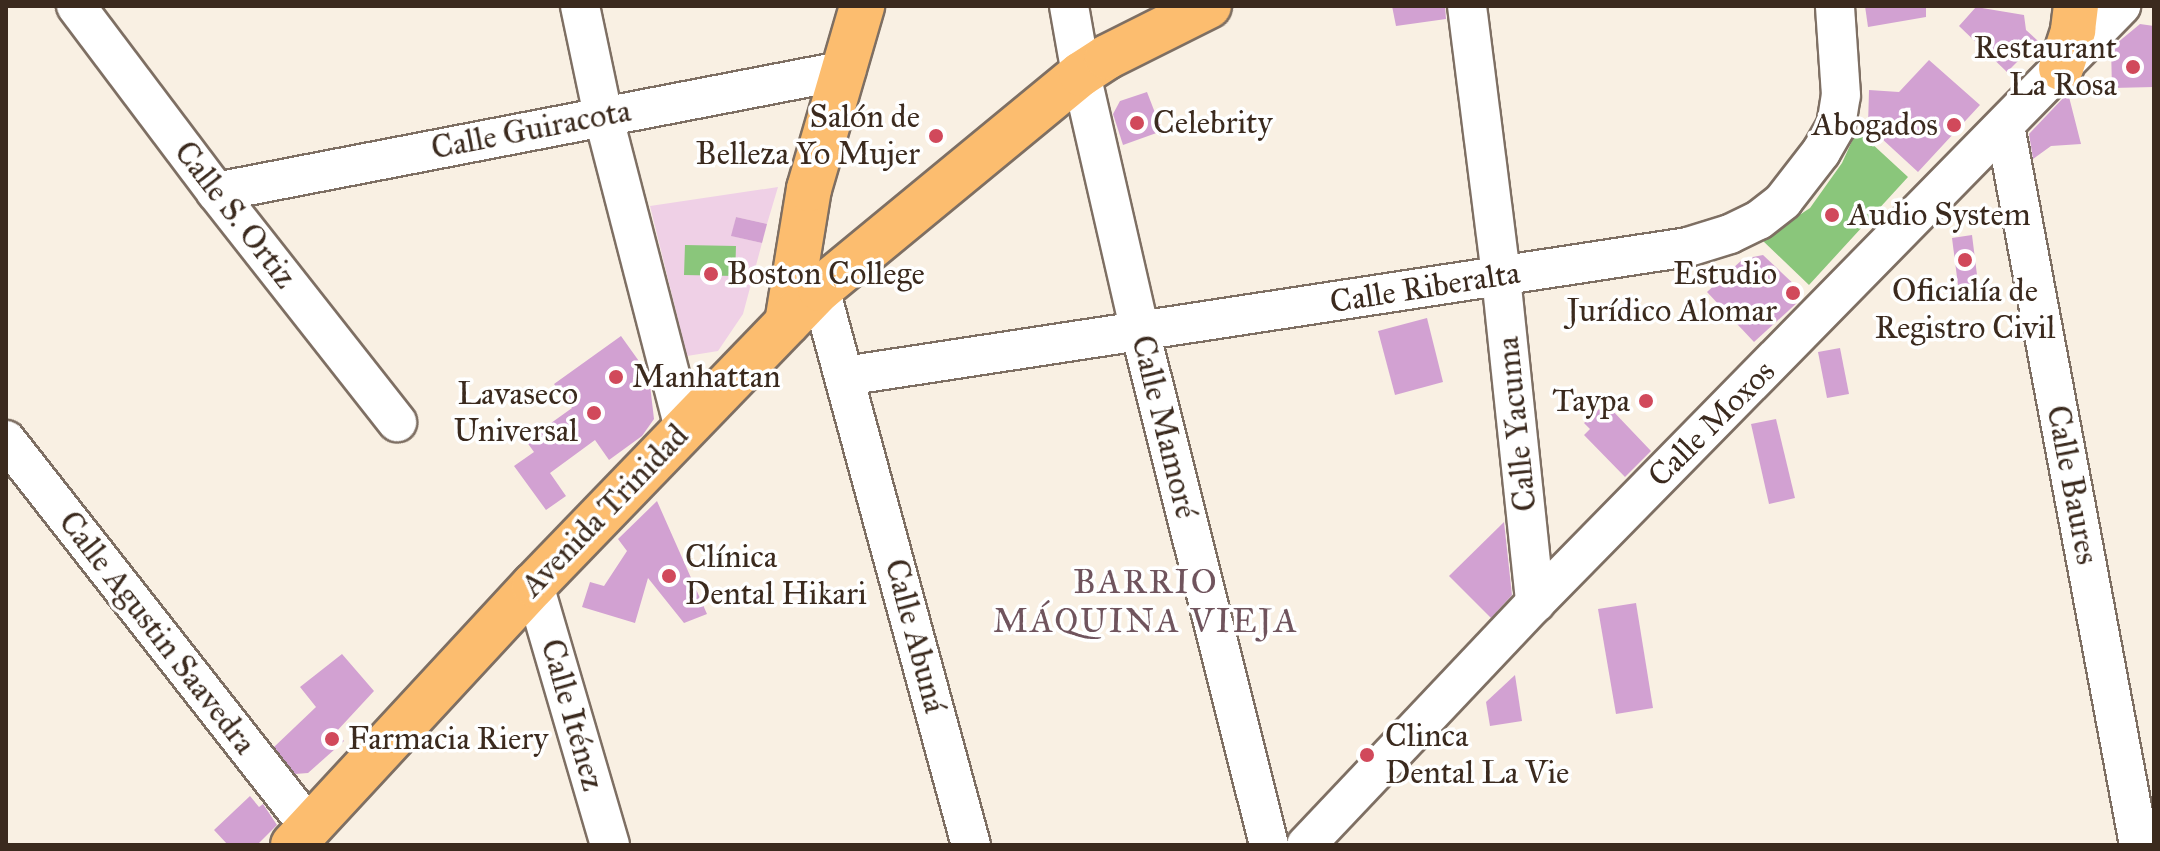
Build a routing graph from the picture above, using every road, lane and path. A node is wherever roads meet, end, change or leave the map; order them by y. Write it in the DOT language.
graph roads {
  1 [pos="76,6"];
  2 [pos="580,6"];
  3 [pos="862,6"];
  4 [pos="1069,6"];
  5 [pos="1209,6"];
  6 [pos="1467,6"];
  7 [pos="1835,6"];
  8 [pos="2076,6"];
  9 [pos="2121,6"];
  10 [pos="2061,68"];
  11 [pos="846,70"];
  12 [pos="1081,74"];
  13 [pos="603,115"];
  14 [pos="2005,126"];
  15 [pos="809,189"];
  16 [pos="216,192"];
  17 [pos="889,231"];
  18 [pos="1501,277"];
  19 [pos="820,289"];
  20 [pos="787,323"];
  21 [pos="1140,331"];
  22 [pos="845,376"];
  23 [pos="397,422"];
  24 [pos="684,429"];
  25 [pos="6,440"];
  26 [pos="534,585"];
  27 [pos="1535,603"];
  28 [pos="301,836"];
  29 [pos="610,845"];
  30 [pos="971,845"];
  31 [pos="1269,845"];
  32 [pos="1306,845"];
  33 [pos="2139,845"];
  1 -- 16 [label="street, Calle S. Ortiz"];
  2 -- 13 [label="street"];
  3 -- 11 [label="main road"];
  4 -- 12 [label="street, Calle Mamoré"];
  5 -- 12 [label="main road, Avenida Trinidad"];
  6 -- 18 [label="street, Calle Yacuma"];
  7 -- 18 [label="street, Calle Riberalta"];
  8 -- 10 [label="main road"];
  9 -- 10 [label="street, Calle Moxos"];
  10 -- 14 [label="street, Calle Moxos"];
  11 -- 13 [label="street, Calle Guiracota"];
  11 -- 15 [label="main road"];
  12 -- 17 [label="main road, Avenida Trinidad"];
  12 -- 21 [label="street, Calle Mamoré"];
  13 -- 16 [label="street, Calle Guiracota"];
  13 -- 24 [label="street"];
  14 -- 27 [label="street, Calle Moxos"];
  14 -- 33 [label="street, Calle Baures"];
  15 -- 17 [label="main road"];
  15 -- 20 [label="main road"];
  16 -- 23 [label="street, Calle S. Ortiz"];
  17 -- 19 [label="main road, Avenida Trinidad"];
  18 -- 21 [label="street, Calle Riberalta"];
  18 -- 27 [label="street, Calle Yacuma"];
  19 -- 20 [label="main road, Avenida Trinidad"];
  19 -- 22 [label="street, Calle Abuná"];
  20 -- 24 [label="main road, Avenida Trinidad"];
  21 -- 22 [label="street, Calle Riberalta"];
  21 -- 31 [label="street, Calle Mamoré"];
  22 -- 30 [label="street, Calle Abuná"];
  24 -- 26 [label="main road, Avenida Trinidad"];
  25 -- 28 [label="street, Calle Agustin Saavedra"];
  26 -- 28 [label="main road, Avenida Trinidad"];
  26 -- 29 [label="street, Calle Iténez"];
  27 -- 32 [label="street, Calle Moxos"];
}
